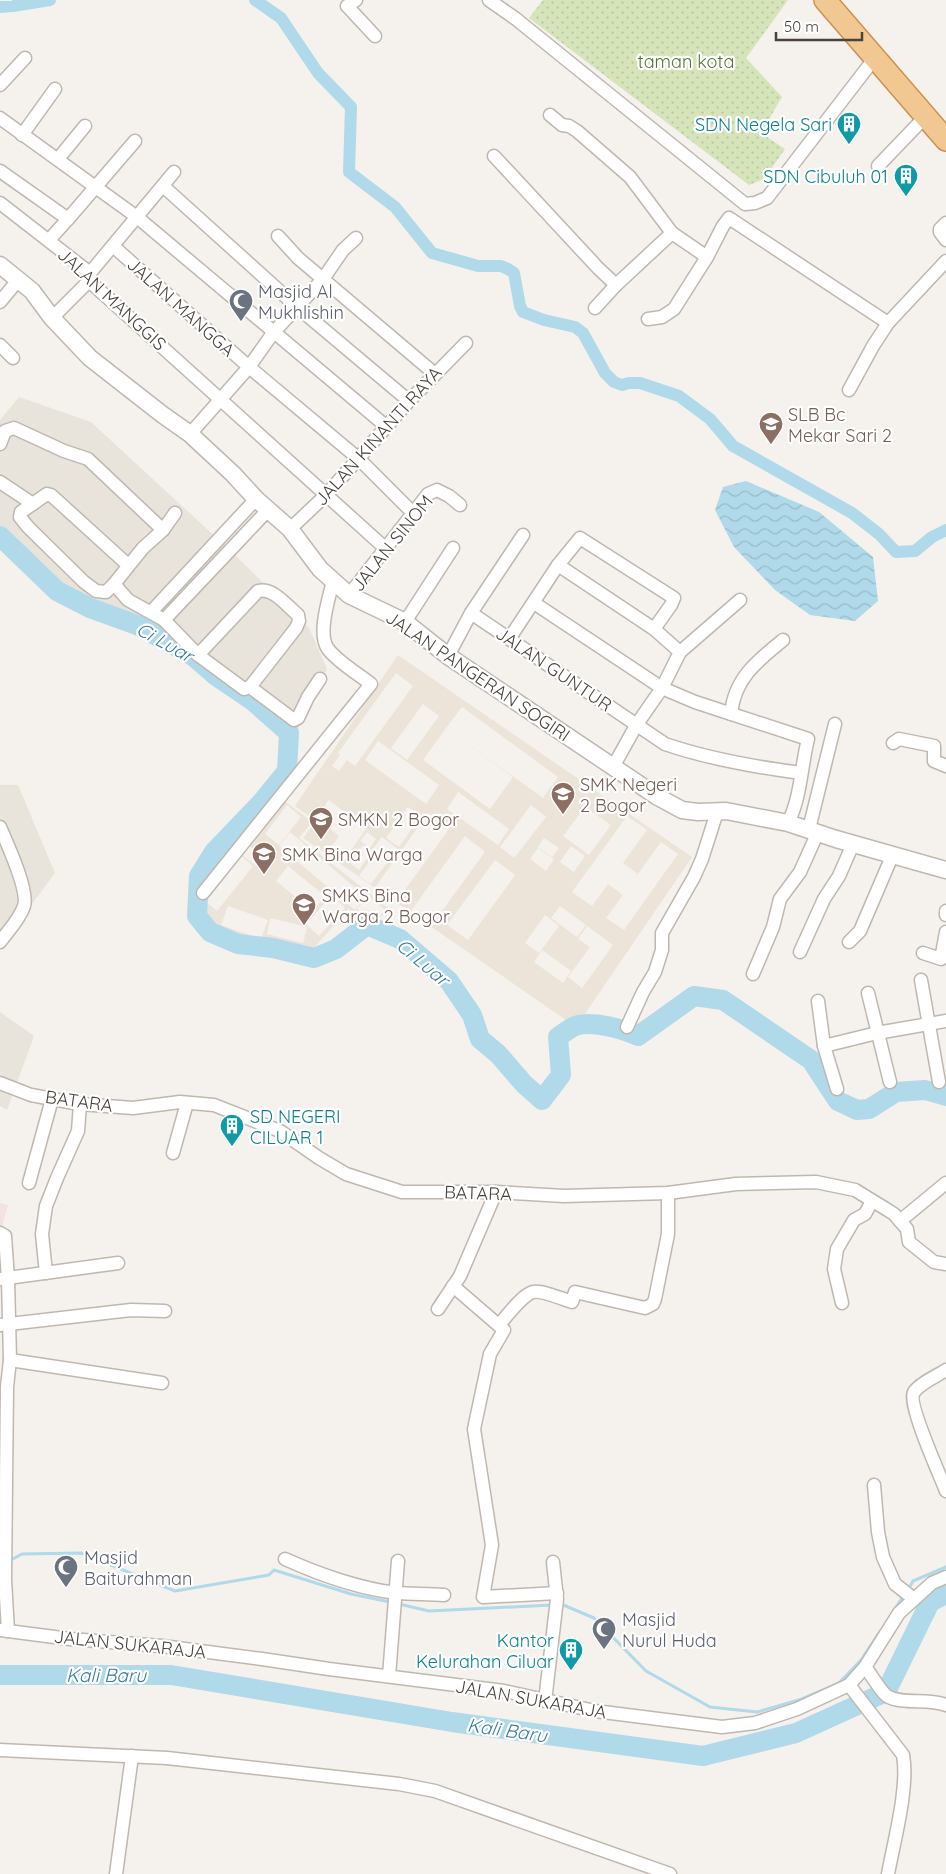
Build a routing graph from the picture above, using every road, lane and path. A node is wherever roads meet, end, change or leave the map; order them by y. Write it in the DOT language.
graph roads {
  1 [pos="356,0"];
  2 [pos="488,0"];
  3 [pos="824,0"];
  4 [pos="375,36"];
  5 [pos="25,58"];
  6 [pos="874,59"];
  7 [pos="0,85"];
  8 [pos="56,89"];
  9 [pos="550,115"];
  10 [pos="926,117"];
  11 [pos="0,118"];
  12 [pos="85,126"];
  13 [pos="22,135"];
  14 [pos="946,140"];
  15 [pos="135,142"];
  16 [pos="494,156"];
  17 [pos="58,159"];
  18 [pos="878,166"];
  19 [pos="0,171"];
  20 [pos="174,172"];
  21 [pos="163,186"];
  22 [pos="96,188"];
  23 [pos="0,203"];
  24 [pos="137,217"];
  25 [pos="68,218"];
  26 [pos="946,223"];
  27 [pos="672,233"];
  28 [pos="278,236"];
  29 [pos="356,238"];
  30 [pos="49,240"];
  31 [pos="946,240"];
  32 [pos="113,246"];
  33 [pos="707,257"];
  34 [pos="946,261"];
  35 [pos="0,265"];
  36 [pos="90,277"];
  37 [pos="19,279"];
  38 [pos="322,279"];
  39 [pos="616,285"];
  40 [pos="0,302"];
  41 [pos="296,306"];
  42 [pos="595,308"];
  43 [pos="52,318"];
  44 [pos="648,319"];
  45 [pos="888,323"];
  46 [pos="273,333"];
  47 [pos="466,343"];
  48 [pos="0,345"];
  49 [pos="13,358"];
  50 [pos="249,367"];
  51 [pos="435,374"];
  52 [pos="849,390"];
  53 [pos="220,399"];
  54 [pos="409,401"];
  55 [pos="386,427"];
  56 [pos="190,434"];
  57 [pos="0,444"];
  58 [pos="358,459"];
  59 [pos="0,482"];
  60 [pos="327,494"];
  61 [pos="256,499"];
  62 [pos="33,504"];
  63 [pos="460,506"];
  64 [pos="269,509"];
  65 [pos="175,513"];
  66 [pos="413,513"];
  67 [pos="290,529"];
  68 [pos="163,530"];
  69 [pos="523,534"];
  70 [pos="385,548"];
  71 [pos="453,548"];
  72 [pos="128,565"];
  73 [pos="558,565"];
  74 [pos="333,581"];
  75 [pos="114,584"];
  76 [pos="349,595"];
  77 [pos="740,600"];
  78 [pos="534,603"];
  79 [pos="151,612"];
  80 [pos="472,613"];
  81 [pos="164,620"];
  82 [pos="405,622"];
  83 [pos="654,629"];
  84 [pos="509,639"];
  85 [pos="783,640"];
  86 [pos="680,652"];
  87 [pos="198,655"];
  88 [pos="448,656"];
  89 [pos="320,679"];
  90 [pos="250,687"];
  91 [pos="662,688"];
  92 [pos="731,714"];
  93 [pos="637,724"];
  94 [pos="835,724"];
  95 [pos="893,743"];
  96 [pos="946,766"];
  97 [pos="613,767"];
  98 [pos="801,773"];
  99 [pos="717,812"];
  100 [pos="788,823"];
  101 [pos="0,827"];
  102 [pos="814,831"];
  103 [pos="853,844"];
  104 [pos="892,854"];
  105 [pos="946,870"];
  106 [pos="203,893"];
  107 [pos="946,932"];
  108 [pos="0,942"];
  109 [pos="849,942"];
  110 [pos="800,952"];
  111 [pos="923,953"];
  112 [pos="753,974"];
  113 [pos="922,980"];
  114 [pos="868,993"];
  115 [pos="818,1001"];
  116 [pos="946,1021"];
  117 [pos="928,1025"];
  118 [pos="627,1028"];
  119 [pos="877,1033"];
  120 [pos="824,1046"];
  121 [pos="890,1082"];
  122 [pos="939,1082"];
  123 [pos="0,1083"];
  124 [pos="837,1089"];
  125 [pos="52,1098"];
  126 [pos="187,1103"];
  127 [pos="80,1104"];
  128 [pos="173,1153"];
  129 [pos="29,1183"];
  130 [pos="946,1183"];
  131 [pos="496,1192"];
  132 [pos="668,1194"];
  133 [pos="872,1201"];
  134 [pos="900,1221"];
  135 [pos="0,1233"];
  136 [pos="118,1263"];
  137 [pos="946,1264"];
  138 [pos="46,1273"];
  139 [pos="4,1279"];
  140 [pos="454,1286"];
  141 [pos="842,1303"];
  142 [pos="438,1310"];
  143 [pos="165,1311"];
  144 [pos="5,1325"];
  145 [pos="502,1328"];
  146 [pos="10,1360"];
  147 [pos="946,1370"];
  148 [pos="162,1383"];
  149 [pos="4,1387"];
  150 [pos="4,1444"];
  151 [pos="874,1485"];
  152 [pos="946,1491"];
  153 [pos="3,1495"];
  154 [pos="3,1531"];
  155 [pos="285,1559"];
  156 [pos="398,1561"];
  157 [pos="553,1562"];
  158 [pos="946,1577"];
  159 [pos="395,1594"];
  160 [pos="444,1595"];
  161 [pos="912,1597"];
  162 [pos="557,1601"];
  163 [pos="4,1631"];
  164 [pos="865,1668"];
  165 [pos="389,1676"];
  166 [pos="853,1690"];
  167 [pos="545,1700"];
  168 [pos="946,1705"];
  169 [pos="0,1750"];
  170 [pos="132,1756"];
  171 [pos="116,1874"];
  172 [pos="670,1874"];
  173 [pos="888,1874"];
  1 -- 4 [label="street"];
  2 -- 6 [label="street"];
  3 -- 6 [label="highway"];
  5 -- 7 [label="street"];
  6 -- 10 [label="highway"];
  8 -- 13 [label="street"];
  9 -- 27 [label="street"];
  10 -- 14 [label="highway"];
  10 -- 18 [label="street"];
  11 -- 13 [label="street"];
  12 -- 17 [label="street"];
  13 -- 17 [label="street"];
  15 -- 22 [label="street"];
  16 -- 39 [label="street"];
  17 -- 22 [label="street"];
  19 -- 25 [label="street"];
  20 -- 21 [label="street"];
  21 -- 24 [label="street"];
  21 -- 41 [label="street"];
  22 -- 24 [label="street"];
  22 -- 25 [label="street"];
  23 -- 30 [label="street, JALAN MANGGIS"];
  24 -- 32 [label="street"];
  24 -- 46 [label="street"];
  25 -- 30 [label="street"];
  26 -- 31 [label="street"];
  27 -- 33 [label="street"];
  27 -- 39 [label="street"];
  28 -- 38 [label="street"];
  29 -- 38 [label="street"];
  30 -- 36 [label="street, JALAN MANGGIS"];
  32 -- 36 [label="street"];
  32 -- 50 [label="street, JALAN MANGGA"];
  33 -- 44 [label="street"];
  33 -- 45 [label="street"];
  34 -- 45 [label="street"];
  35 -- 37 [label="street, JALAN PANGERAN SOGIRI"];
  36 -- 43 [label="street"];
  36 -- 53 [label="street, JALAN MANGGIS"];
  37 -- 40 [label="street"];
  37 -- 43 [label="street, JALAN PANGERAN SOGIRI"];
  38 -- 41 [label="street"];
  38 -- 51 [label="street"];
  39 -- 42 [label="street"];
  41 -- 46 [label="street"];
  41 -- 54 [label="street"];
  43 -- 56 [label="street, JALAN PANGERAN SOGIRI"];
  45 -- 52 [label="street"];
  46 -- 50 [label="street"];
  46 -- 55 [label="street"];
  47 -- 51 [label="street, JALAN KINANTI RAYA"];
  48 -- 49 [label="street"];
  50 -- 53 [label="street"];
  50 -- 58 [label="street, JALAN MANGGA"];
  51 -- 54 [label="street, JALAN KINANTI RAYA"];
  53 -- 56 [label="street"];
  53 -- 60 [label="street, JALAN MANGGIS"];
  54 -- 55 [label="street, JALAN KINANTI RAYA"];
  55 -- 58 [label="street, JALAN KINANTI RAYA"];
  56 -- 61 [label="street, JALAN PANGERAN SOGIRI"];
  57 -- 68 [label="street"];
  58 -- 60 [label="street, JALAN KINANTI RAYA"];
  58 -- 66 [label="street, JALAN MANGGA"];
  59 -- 62 [label="street"];
  60 -- 67 [label="street, JALAN KINANTI RAYA"];
  60 -- 70 [label="street, JALAN MANGGIS"];
  61 -- 64 [label="street, JALAN PANGERAN SOGIRI"];
  61 -- 79 [label="street"];
  62 -- 72 [label="street"];
  62 -- 75 [label="street"];
  63 -- 66 [label="street, JALAN SINOM"];
  64 -- 67 [label="street, JALAN PANGERAN SOGIRI"];
  64 -- 81 [label="street"];
  65 -- 68 [label="street"];
  66 -- 70 [label="street, JALAN SINOM"];
  67 -- 74 [label="street, JALAN PANGERAN SOGIRI"];
  68 -- 72 [label="street"];
  69 -- 80 [label="street"];
  70 -- 76 [label="street, JALAN SINOM"];
  71 -- 82 [label="street"];
  72 -- 75 [label="street"];
  73 -- 78 [label="street"];
  73 -- 83 [label="street"];
  73 -- 83 [label="street"];
  74 -- 76 [label="street, JALAN PANGERAN SOGIRI"];
  74 -- 106 [label="street"];
  75 -- 79 [label="street"];
  76 -- 82 [label="street, JALAN PANGERAN SOGIRI"];
  77 -- 86 [label="street"];
  78 -- 84 [label="street"];
  78 -- 91 [label="street"];
  79 -- 81 [label="street"];
  80 -- 84 [label="street, JALAN GUNTUR"];
  80 -- 88 [label="street"];
  81 -- 87 [label="street"];
  82 -- 88 [label="street, JALAN PANGERAN SOGIRI"];
  83 -- 86 [label="street"];
  84 -- 93 [label="street, JALAN GUNTUR"];
  85 -- 92 [label="street"];
  86 -- 91 [label="street"];
  87 -- 90 [label="street"];
  87 -- 90 [label="street"];
  88 -- 97 [label="street, JALAN PANGERAN SOGIRI"];
  89 -- 90 [label="street"];
  91 -- 92 [label="street"];
  91 -- 93 [label="street"];
  92 -- 98 [label="street"];
  93 -- 97 [label="street"];
  93 -- 98 [label="street, JALAN GUNTUR"];
  94 -- 102 [label="street"];
  95 -- 96 [label="street"];
  97 -- 99 [label="street, JALAN PANGERAN SOGIRI"];
  98 -- 100 [label="street"];
  99 -- 100 [label="street, JALAN PANGERAN SOGIRI"];
  99 -- 118 [label="street"];
  100 -- 102 [label="street, JALAN PANGERAN SOGIRI"];
  101 -- 108 [label="street"];
  102 -- 103 [label="street, JALAN PANGERAN SOGIRI"];
  102 -- 112 [label="street"];
  103 -- 104 [label="street, JALAN PANGERAN SOGIRI"];
  103 -- 110 [label="street"];
  104 -- 105 [label="street, JALAN PANGERAN SOGIRI"];
  104 -- 109 [label="street"];
  107 -- 111 [label="street"];
  113 -- 117 [label="street"];
  114 -- 119 [label="street"];
  115 -- 120 [label="street"];
  116 -- 117 [label="street"];
  117 -- 119 [label="street"];
  117 -- 122 [label="street"];
  119 -- 120 [label="street"];
  119 -- 121 [label="street"];
  120 -- 124 [label="street"];
  123 -- 125 [label="street, BATARA"];
  125 -- 127 [label="street, BATARA"];
  125 -- 129 [label="street"];
  126 -- 127 [label="street, BATARA"];
  126 -- 128 [label="street"];
  126 -- 131 [label="street, BATARA"];
  127 -- 138 [label="street"];
  130 -- 134 [label="street"];
  131 -- 132 [label="street, BATARA"];
  131 -- 140 [label="street"];
  132 -- 133 [label="street, BATARA"];
  132 -- 145 [label="street"];
  133 -- 134 [label="street, BATARA"];
  133 -- 141 [label="street"];
  134 -- 137 [label="street, BATARA"];
  135 -- 139 [label="street"];
  136 -- 138 [label="street"];
  138 -- 139 [label="street"];
  139 -- 144 [label="street"];
  140 -- 142 [label="street"];
  140 -- 145 [label="street"];
  143 -- 144 [label="street"];
  144 -- 146 [label="street"];
  145 -- 162 [label="street"];
  146 -- 148 [label="street"];
  146 -- 149 [label="street"];
  147 -- 152 [label="street"];
  149 -- 150 [label="street"];
  150 -- 153 [label="street"];
  151 -- 161 [label="street"];
  153 -- 154 [label="street"];
  154 -- 163 [label="street"];
  155 -- 159 [label="street"];
  156 -- 159 [label="street"];
  157 -- 162 [label="street"];
  158 -- 161 [label="street, JALAN SUKARAJA"];
  159 -- 160 [label="street"];
  159 -- 165 [label="street"];
  161 -- 164 [label="street, JALAN SUKARAJA"];
  162 -- 167 [label="street"];
  163 -- 165 [label="street, JALAN SUKARAJA"];
  164 -- 166 [label="street, JALAN SUKARAJA"];
  164 -- 168 [label="street"];
  165 -- 167 [label="street, JALAN SUKARAJA"];
  166 -- 167 [label="street, JALAN SUKARAJA"];
  166 -- 173 [label="street"];
  169 -- 170 [label="street"];
  170 -- 171 [label="street"];
  170 -- 172 [label="street"];
}
